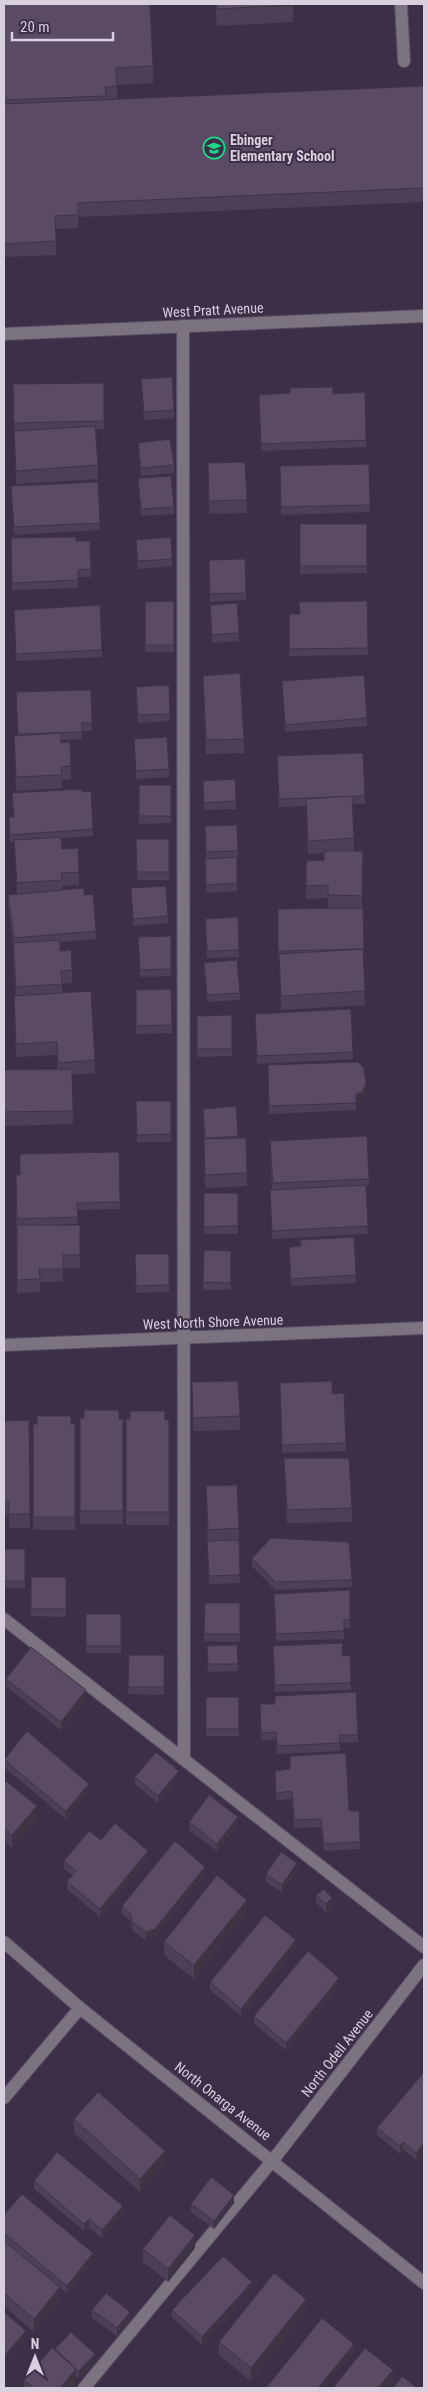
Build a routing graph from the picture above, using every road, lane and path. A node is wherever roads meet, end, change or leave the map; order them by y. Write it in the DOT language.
graph roads {
  1 [pos="401,4"];
  2 [pos="404,61"];
  3 [pos="424,316"];
  4 [pos="183,326"];
  5 [pos="4,334"];
  6 [pos="424,1328"];
  7 [pos="185,1338"];
  8 [pos="4,1345"];
  9 [pos="4,1619"];
  10 [pos="184,1759"];
  11 [pos="4,1942"];
  12 [pos="424,1946"];
  13 [pos="424,1965"];
  14 [pos="80,2008"];
  15 [pos="4,2098"];
  16 [pos="273,2160"];
  17 [pos="424,2282"];
  18 [pos="84,2388"];
  1 -- 2 [label="street"];
  3 -- 4 [label="street, West Pratt Avenue"];
  4 -- 5 [label="street, West Pratt Avenue"];
  4 -- 7 [label="street"];
  6 -- 7 [label="street, West North Shore Avenue"];
  7 -- 8 [label="street, West North Shore Avenue"];
  7 -- 10 [label="street"];
  9 -- 10 [label="street"];
  10 -- 12 [label="street"];
  11 -- 14 [label="street, North Onarga Avenue"];
  13 -- 16 [label="street, North Odell Avenue"];
  14 -- 15 [label="street"];
  14 -- 16 [label="street, North Onarga Avenue"];
  16 -- 17 [label="street, North Onarga Avenue"];
  16 -- 18 [label="street, North Odell Avenue"];
}
